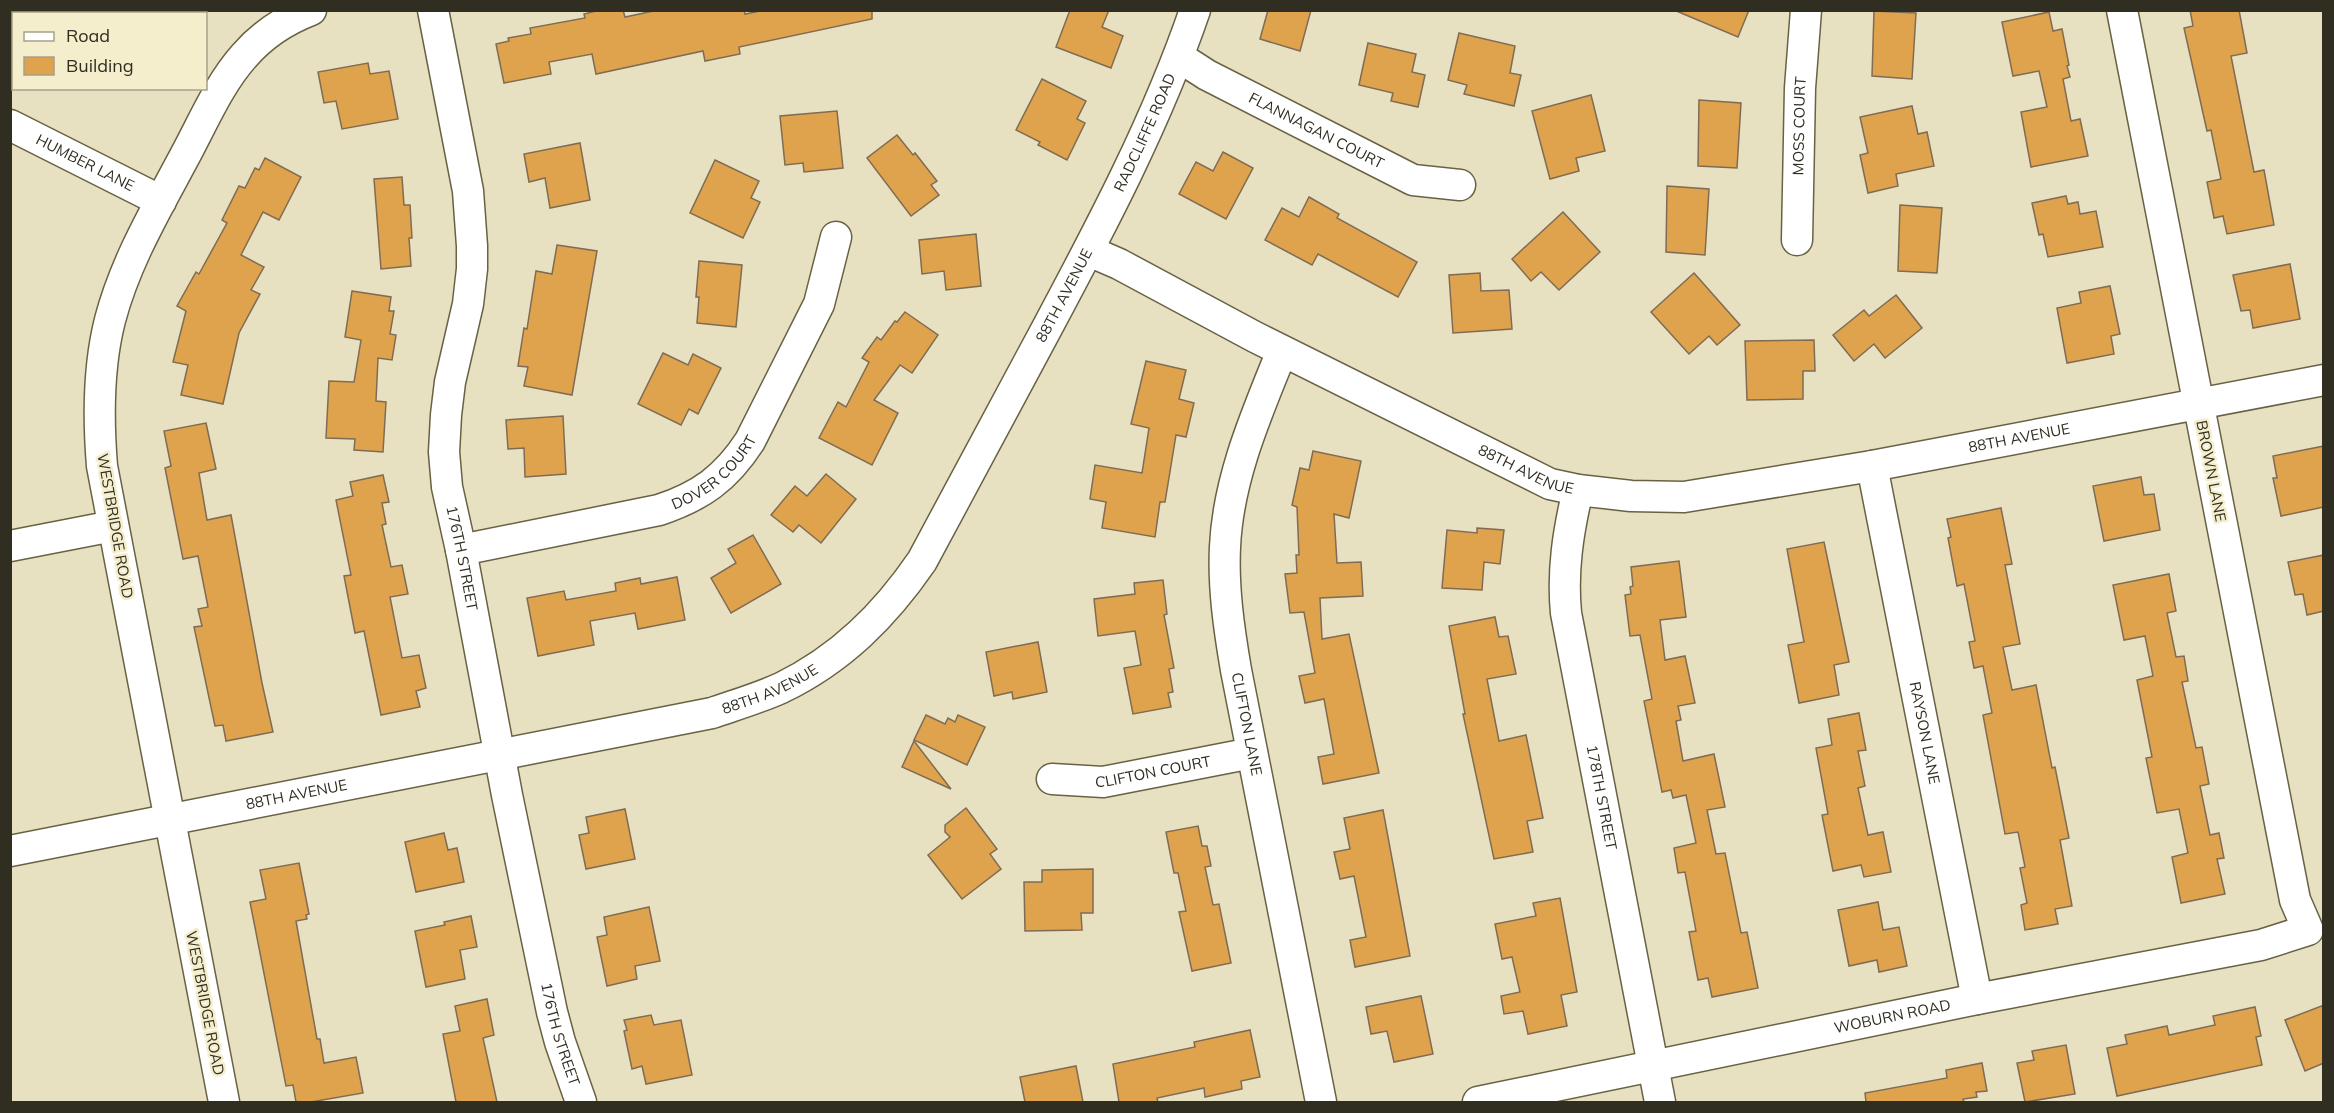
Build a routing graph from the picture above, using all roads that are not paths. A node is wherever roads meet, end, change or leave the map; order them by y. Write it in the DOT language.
graph roads {
  1 [pos="311,10"];
  2 [pos="433,10"];
  3 [pos="1195,10"];
  4 [pos="1806,10"];
  5 [pos="2122,10"];
  6 [pos="1179,57"];
  7 [pos="10,125"];
  8 [pos="1460,185"];
  9 [pos="161,201"];
  10 [pos="836,237"];
  11 [pos="1797,240"];
  12 [pos="1089,251"];
  13 [pos="1282,351"];
  14 [pos="2324,380"];
  15 [pos="2198,403"];
  16 [pos="1872,466"];
  17 [pos="1578,490"];
  18 [pos="113,526"];
  19 [pos="10,546"];
  20 [pos="461,550"];
  21 [pos="1252,753"];
  22 [pos="500,756"];
  23 [pos="1052,779"];
  24 [pos="170,820"];
  25 [pos="10,851"];
  26 [pos="2308,930"];
  27 [pos="1977,999"];
  28 [pos="1652,1067"];
  29 [pos="224,1102"];
  30 [pos="581,1102"];
  31 [pos="1321,1102"];
  32 [pos="1478,1102"];
  33 [pos="1660,1102"];
  1 -- 9 [label="street, WESTBRIDGE ROAD"];
  2 -- 20 [label="street, 176TH STREET"];
  3 -- 6 [label="street, RADCLIFFE ROAD"];
  4 -- 11 [label="street, MOSS COURT"];
  5 -- 15 [label="street, BROWN LANE"];
  6 -- 8 [label="street, FLANNAGAN COURT"];
  6 -- 12 [label="street, RADCLIFFE ROAD"];
  7 -- 9 [label="street, HUMBER LANE"];
  9 -- 18 [label="street, WESTBRIDGE ROAD"];
  10 -- 20 [label="street, DOVER COURT"];
  12 -- 13 [label="street, 88TH AVENUE"];
  12 -- 22 [label="street, 88TH AVENUE"];
  13 -- 17 [label="street, 88TH AVENUE"];
  13 -- 21 [label="street, CLIFTON LANE"];
  14 -- 15 [label="street, 88TH AVENUE"];
  15 -- 16 [label="street, 88TH AVENUE"];
  15 -- 26 [label="street, BROWN LANE"];
  16 -- 17 [label="street, 88TH AVENUE"];
  16 -- 27 [label="street, RAYSON LANE"];
  17 -- 28 [label="street, 178TH STREET"];
  18 -- 19 [label="street"];
  18 -- 24 [label="street, WESTBRIDGE ROAD"];
  20 -- 22 [label="street, 176TH STREET"];
  21 -- 23 [label="street, CLIFTON COURT"];
  21 -- 31 [label="street, CLIFTON LANE"];
  22 -- 24 [label="street, 88TH AVENUE"];
  22 -- 30 [label="street, 176TH STREET"];
  24 -- 25 [label="street, 88TH AVENUE"];
  24 -- 29 [label="street, WESTBRIDGE ROAD"];
  26 -- 27 [label="street, WOBURN ROAD"];
  27 -- 28 [label="street, WOBURN ROAD"];
  28 -- 32 [label="street, WOBURN ROAD"];
  28 -- 33 [label="street, 178TH STREET"];
}
